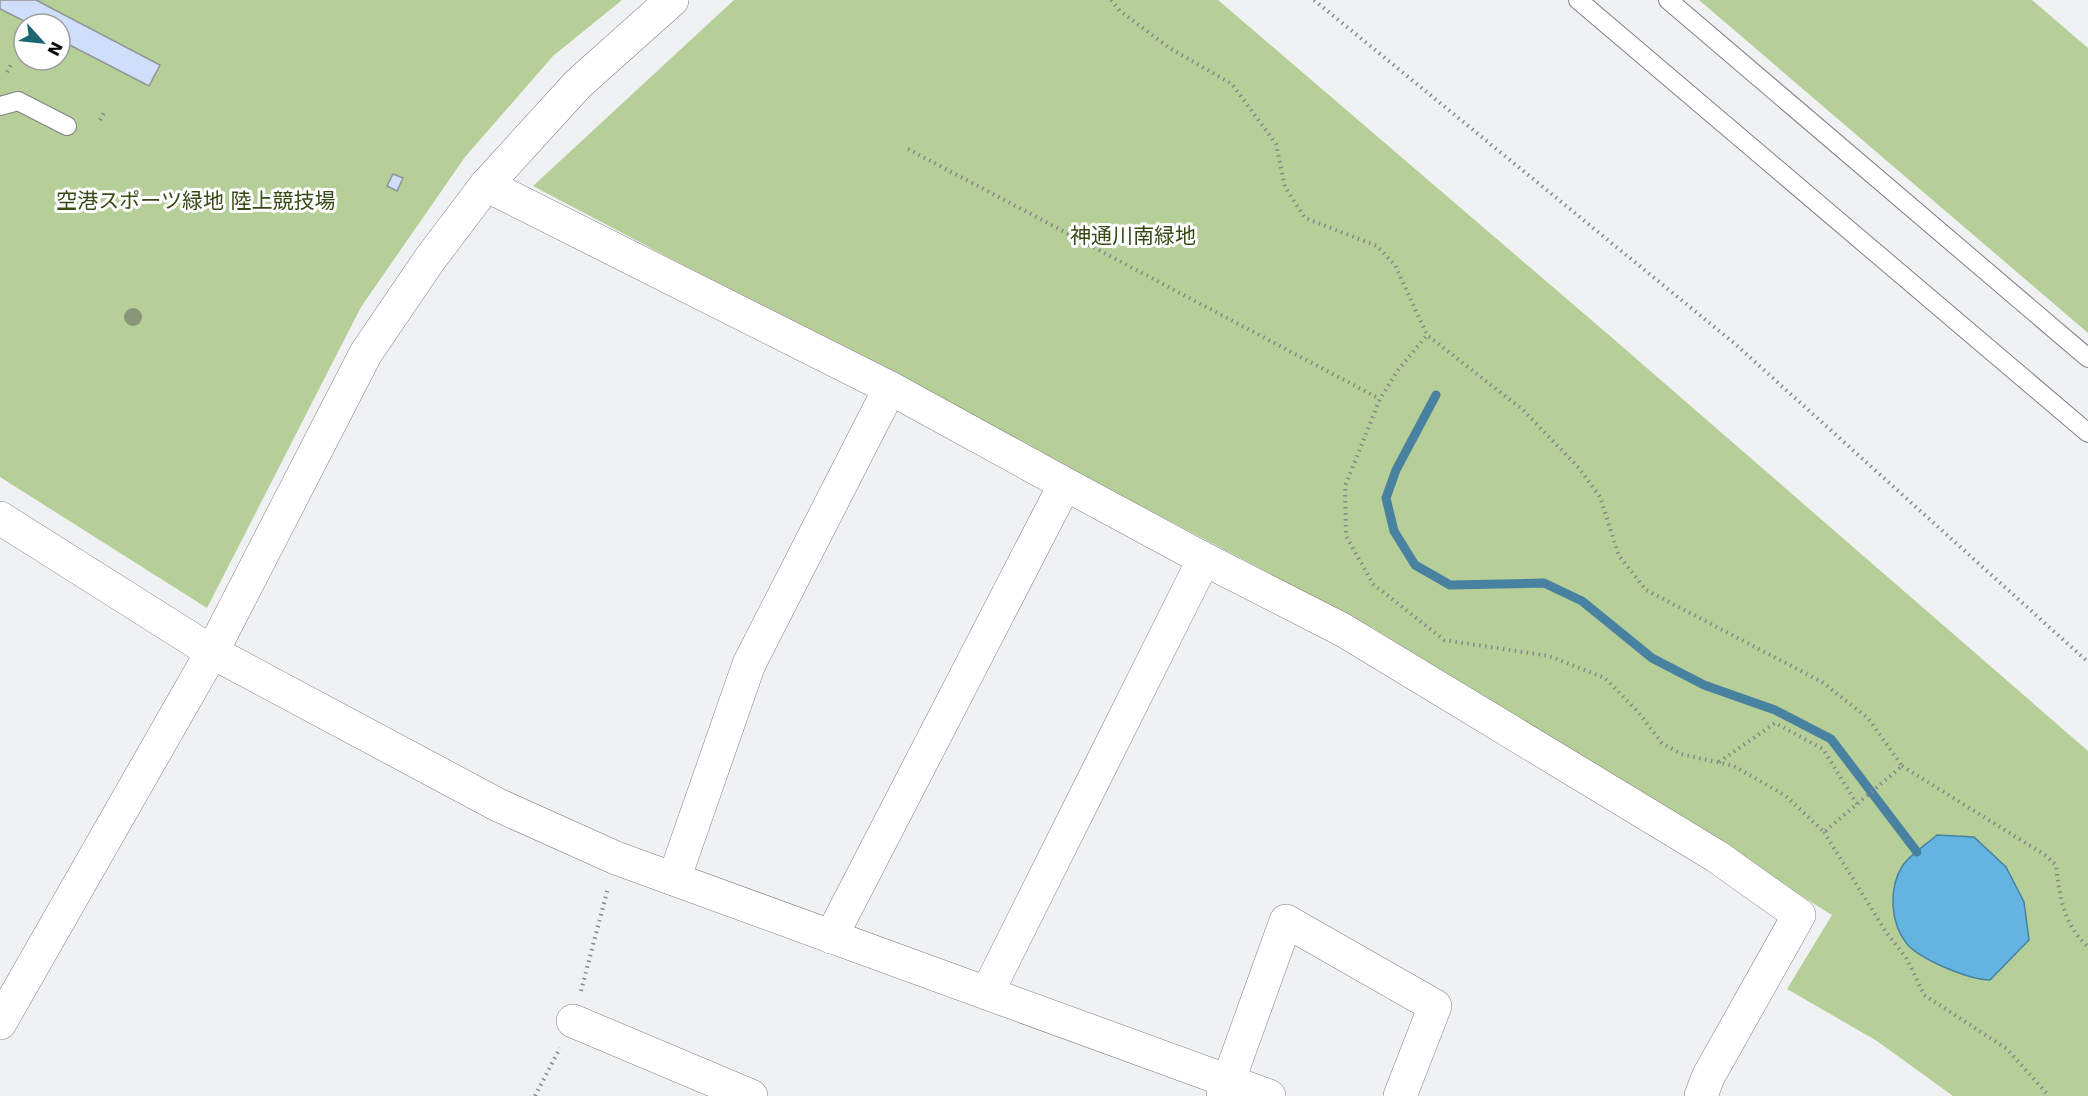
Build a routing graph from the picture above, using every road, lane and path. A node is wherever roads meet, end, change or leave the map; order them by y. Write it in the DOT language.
graph roads {
  1 [pos="672,0"];
  2 [pos="1111,0"];
  3 [pos="1314,0"];
  4 [pos="1578,0"];
  5 [pos="1668,0"];
  6 [pos="12,63"];
  7 [pos="7,72"];
  8 [pos="0,106"];
  9 [pos="105,111"];
  10 [pos="100,120"];
  11 [pos="67,126"];
  12 [pos="908,149"];
  13 [pos="486,185"];
  14 [pos="1427,335"];
  15 [pos="2088,358"];
  16 [pos="890,388"];
  17 [pos="1380,399"];
  18 [pos="2088,434"];
  19 [pos="1065,483"];
  20 [pos="0,518"];
  21 [pos="1204,559"];
  22 [pos="212,652"];
  23 [pos="2088,662"];
  24 [pos="1719,762"];
  25 [pos="1902,766"];
  26 [pos="1857,804"];
  27 [pos="1824,832"];
  28 [pos="616,858"];
  29 [pos="674,879"];
  30 [pos="831,937"];
  31 [pos="2088,947"];
  32 [pos="987,993"];
  33 [pos="573,1021"];
  34 [pos="0,1023"];
  35 [pos="693,1085"];
  36 [pos="1226,1089"];
  37 [pos="535,1096"];
  38 [pos="751,1096"];
  39 [pos="1269,1096"];
  40 [pos="1400,1096"];
  41 [pos="1701,1096"];
  42 [pos="2049,1096"];
  1 -- 13 [label="street"];
  2 -- 14 [label="path"];
  3 -- 23 [label="path"];
  4 -- 18 [label="lane"];
  5 -- 15 [label="lane"];
  6 -- 7 [label="path"];
  8 -- 11 [label="lane"];
  9 -- 10 [label="path"];
  12 -- 17 [label="path"];
  13 -- 16 [label="street"];
  13 -- 22 [label="street"];
  14 -- 17 [label="path"];
  14 -- 25 [label="path"];
  16 -- 19 [label="street"];
  16 -- 29 [label="street"];
  17 -- 24 [label="path"];
  19 -- 21 [label="street"];
  19 -- 30 [label="street"];
  20 -- 22 [label="street"];
  21 -- 32 [label="street"];
  21 -- 41 [label="street"];
  22 -- 28 [label="street"];
  22 -- 34 [label="street"];
  24 -- 26 [label="path"];
  24 -- 27 [label="path"];
  25 -- 26 [label="path"];
  25 -- 31 [label="path"];
  26 -- 27 [label="path"];
  27 -- 42 [label="path"];
  28 -- 29 [label="street"];
  28 -- 33 [label="path"];
  29 -- 30 [label="street"];
  30 -- 32 [label="street"];
  32 -- 36 [label="street"];
  33 -- 35 [label="street"];
  33 -- 37 [label="path"];
  35 -- 38 [label="street"];
  36 -- 39 [label="street"];
  36 -- 40 [label="street"];
}
